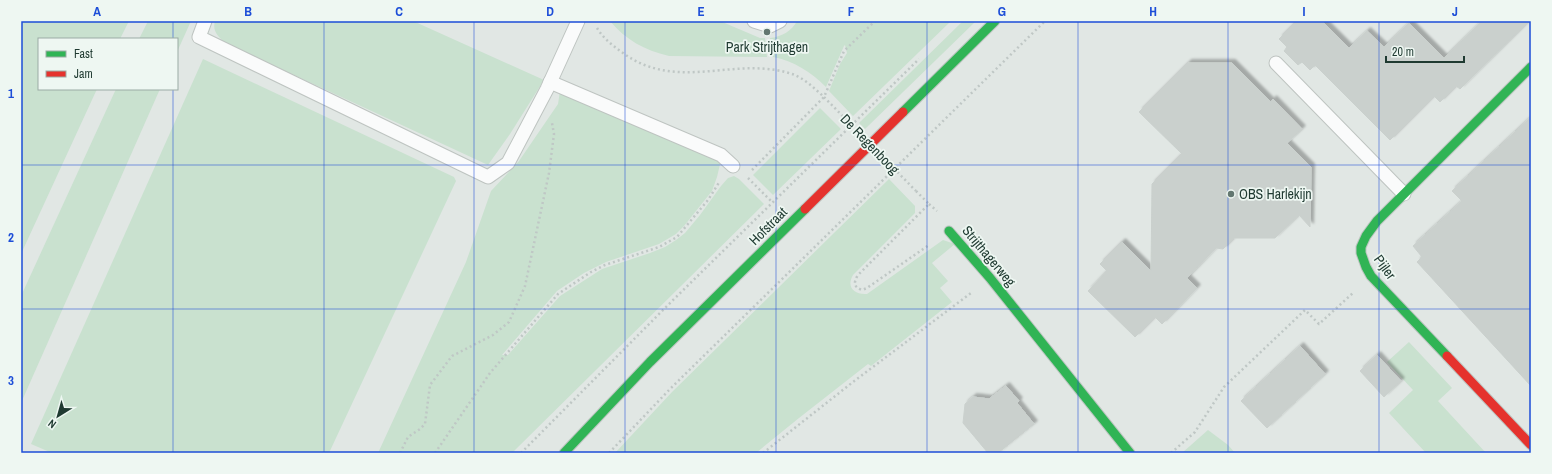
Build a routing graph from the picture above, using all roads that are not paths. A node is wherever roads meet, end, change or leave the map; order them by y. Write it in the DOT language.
graph roads {
  1 [pos="205,21"];
  2 [pos="578,21"];
  3 [pos="754,21"];
  4 [pos="780,21"];
  5 [pos="995,21"];
  6 [pos="1276,63"];
  7 [pos="1531,67"];
  8 [pos="549,86"];
  9 [pos="733,166"];
  10 [pos="1404,194"];
  11 [pos="949,231"];
  12 [pos="1531,445"];
  13 [pos="564,453"];
  14 [pos="1130,453"];
  1 -- 8 [label="lane"];
  2 -- 8 [label="lane"];
  3 -- 4 [label="lane"];
  5 -- 13 [label="street, Hofstraat"];
  6 -- 10 [label="lane"];
  7 -- 10 [label="street, Pijler"];
  8 -- 9 [label="lane"];
  10 -- 12 [label="street, Pijler"];
  11 -- 14 [label="street, Strijthagerweg"];
}
